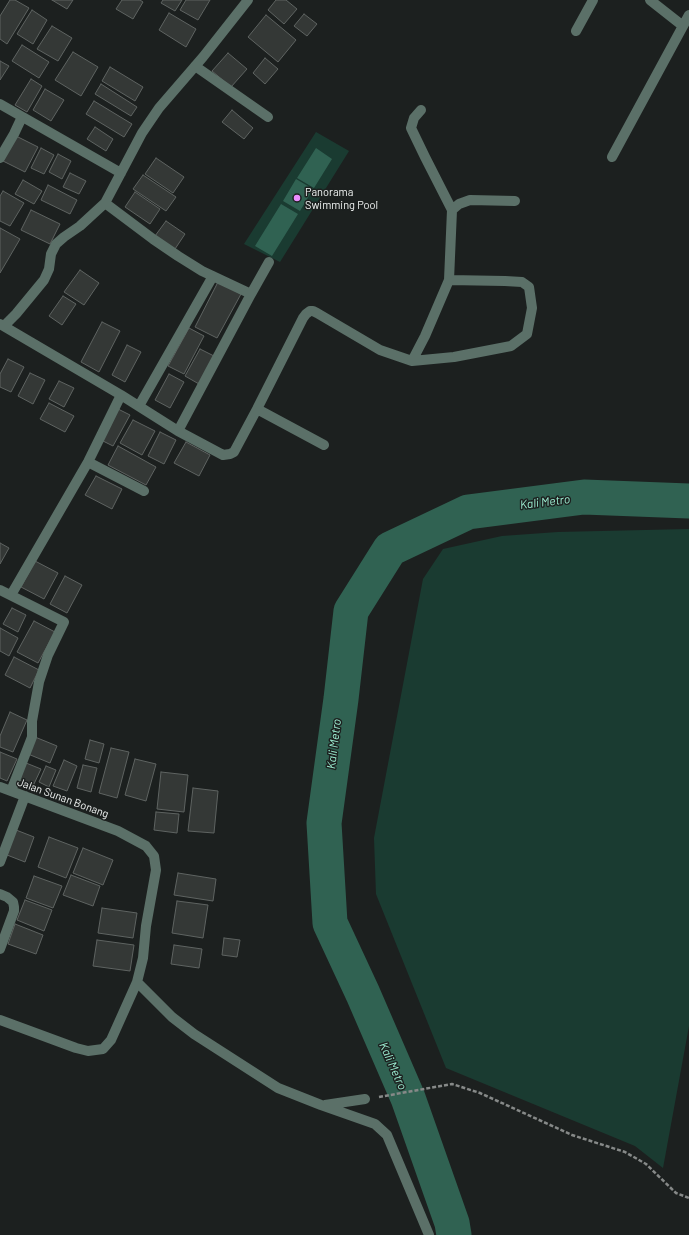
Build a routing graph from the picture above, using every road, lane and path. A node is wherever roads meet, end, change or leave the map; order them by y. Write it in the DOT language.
graph roads {
  1 [pos="248,0"];
  2 [pos="593,0"];
  3 [pos="650,0"];
  4 [pos="689,15"];
  5 [pos="683,26"];
  6 [pos="576,31"];
  7 [pos="195,66"];
  8 [pos="0,104"];
  9 [pos="421,110"];
  10 [pos="22,117"];
  11 [pos="268,117"];
  12 [pos="612,157"];
  13 [pos="0,158"];
  14 [pos="121,173"];
  15 [pos="515,201"];
  16 [pos="104,203"];
  17 [pos="452,210"];
  18 [pos="269,262"];
  19 [pos="213,276"];
  20 [pos="449,280"];
  21 [pos="251,294"];
  22 [pos="2,325"];
  23 [pos="412,361"];
  24 [pos="121,395"];
  25 [pos="139,406"];
  26 [pos="257,409"];
  27 [pos="178,431"];
  28 [pos="324,445"];
  29 [pos="88,462"];
  30 [pos="144,491"];
  31 [pos="0,590"];
  32 [pos="12,595"];
  33 [pos="0,787"];
  34 [pos="11,791"];
  35 [pos="24,796"];
  36 [pos="0,862"];
  37 [pos="0,894"];
  38 [pos="0,949"];
  39 [pos="137,982"];
  40 [pos="0,1020"];
  41 [pos="365,1099"];
  42 [pos="321,1105"];
  43 [pos="689,1198"];
  44 [pos="429,1235"];
  1 -- 7 [label="street"];
  2 -- 6 [label="street"];
  3 -- 5 [label="street"];
  4 -- 5 [label="street"];
  5 -- 12 [label="street"];
  7 -- 11 [label="street"];
  7 -- 14 [label="street"];
  8 -- 10 [label="street"];
  9 -- 17 [label="street"];
  10 -- 13 [label="street"];
  10 -- 14 [label="street"];
  14 -- 16 [label="street"];
  15 -- 17 [label="street"];
  16 -- 19 [label="street"];
  16 -- 22 [label="street"];
  17 -- 20 [label="street"];
  18 -- 21 [label="street"];
  19 -- 21 [label="street"];
  19 -- 25 [label="street"];
  20 -- 23 [label="street"];
  20 -- 23 [label="street"];
  21 -- 27 [label="street"];
  22 -- 24 [label="street"];
  23 -- 26 [label="street"];
  24 -- 25 [label="street"];
  24 -- 29 [label="street"];
  25 -- 27 [label="street"];
  26 -- 27 [label="street"];
  26 -- 28 [label="street"];
  29 -- 30 [label="street"];
  29 -- 32 [label="street"];
  31 -- 32 [label="street"];
  32 -- 34 [label="street"];
  33 -- 34 [label="street, Jalan Sunan Bonang"];
  34 -- 35 [label="street, Jalan Sunan Bonang"];
  35 -- 36 [label="street"];
  35 -- 39 [label="street, Jalan Sunan Bonang"];
  37 -- 38 [label="street"];
  39 -- 40 [label="street, Jalan Sunan Bonang"];
  39 -- 42 [label="street"];
  41 -- 42 [label="street"];
  41 -- 43 [label="path"];
  42 -- 44 [label="street"];
}
